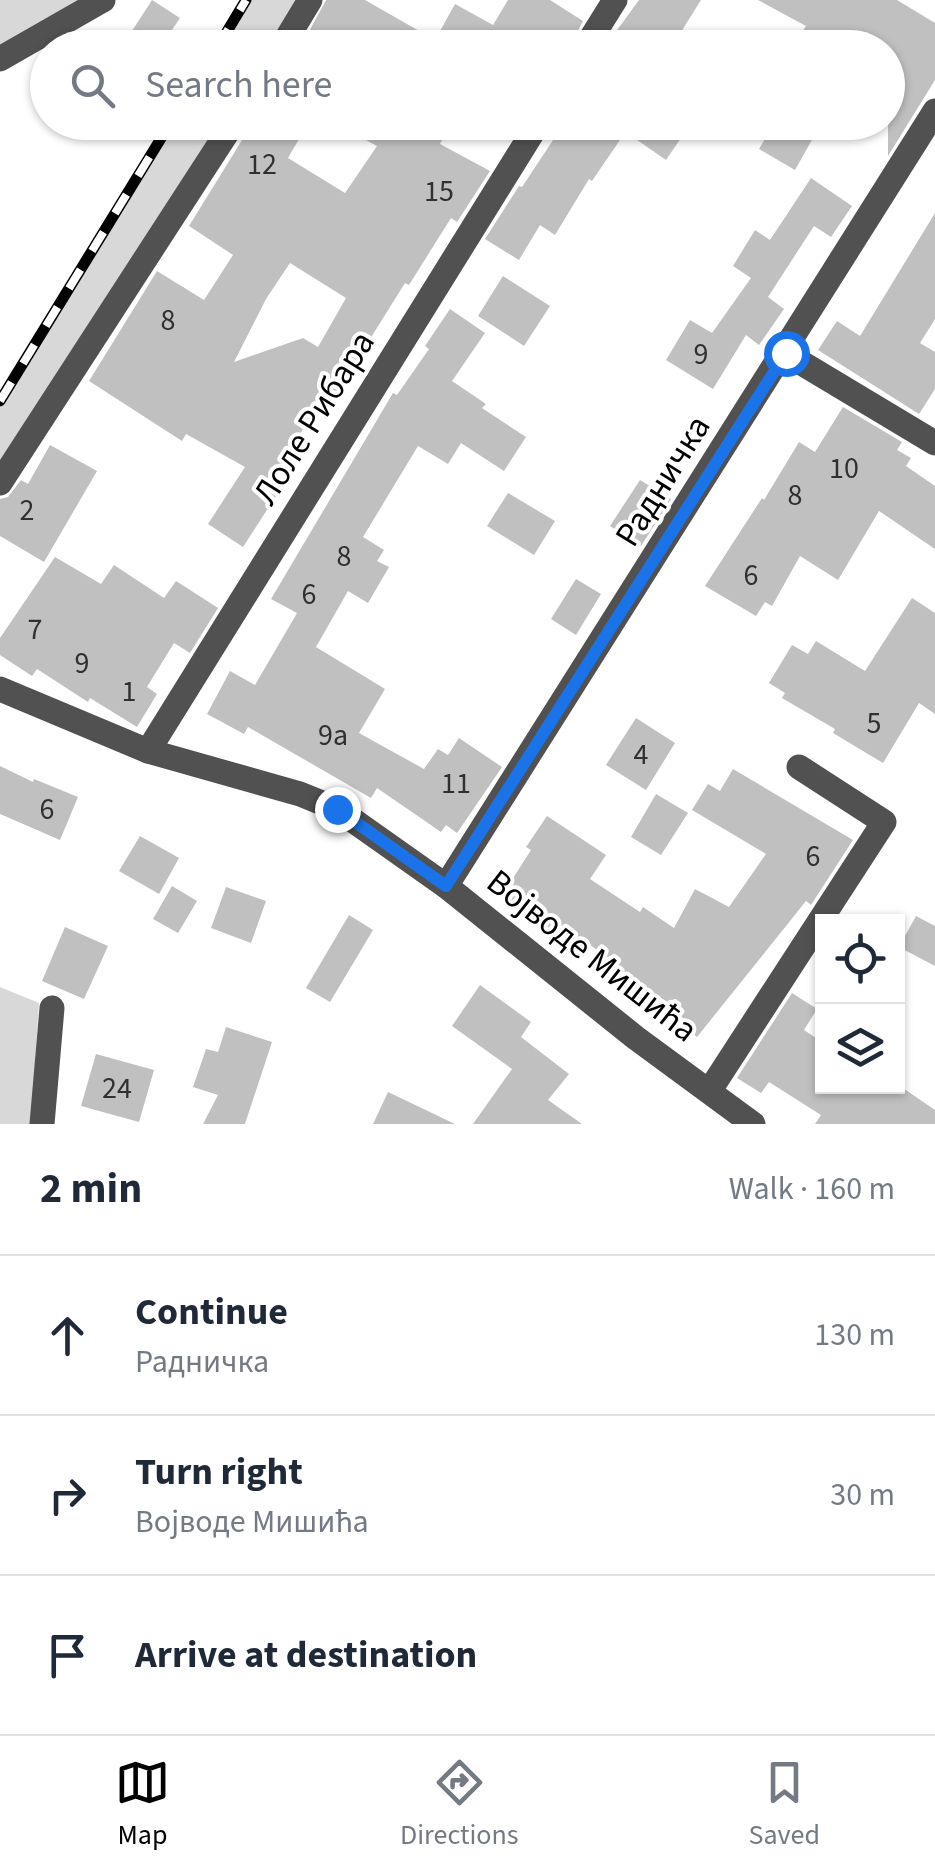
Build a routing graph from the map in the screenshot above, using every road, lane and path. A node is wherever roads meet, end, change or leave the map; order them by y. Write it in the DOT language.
graph roads {
  1 [pos="104,0"];
  2 [pos="310,0"];
  3 [pos="615,0"];
  4 [pos="51,30"];
  5 [pos="292,30"];
  6 [pos="596,30"];
  7 [pos="30,42"];
  8 [pos="0,59"];
  9 [pos="935,111"];
  10 [pos="222,140"];
  11 [pos="527,140"];
  12 [pos="786,353"];
  13 [pos="935,443"];
  14 [pos="0,483"];
  15 [pos="0,689"];
  16 [pos="148,751"];
  17 [pos="799,766"];
  18 [pos="446,886"];
  19 [pos="52,1008"];
  20 [pos="710,1090"];
  21 [pos="42,1124"];
  22 [pos="753,1124"];
  1 -- 4 [label="street"];
  2 -- 5 [label="street"];
  3 -- 6 [label="street"];
  7 -- 8 [label="street"];
  9 -- 12 [label="street, Радничка"];
  10 -- 14 [label="street"];
  11 -- 16 [label="street, Лоле Рибара"];
  12 -- 13 [label="street"];
  12 -- 18 [label="street, Радничка"];
  15 -- 16 [label="street, Војводе Мишића"];
  16 -- 18 [label="street, Војводе Мишића"];
  17 -- 20 [label="street"];
  18 -- 20 [label="street, Војводе Мишића"];
  19 -- 21 [label="street"];
  20 -- 22 [label="street, Војводе Мишића"];
}
